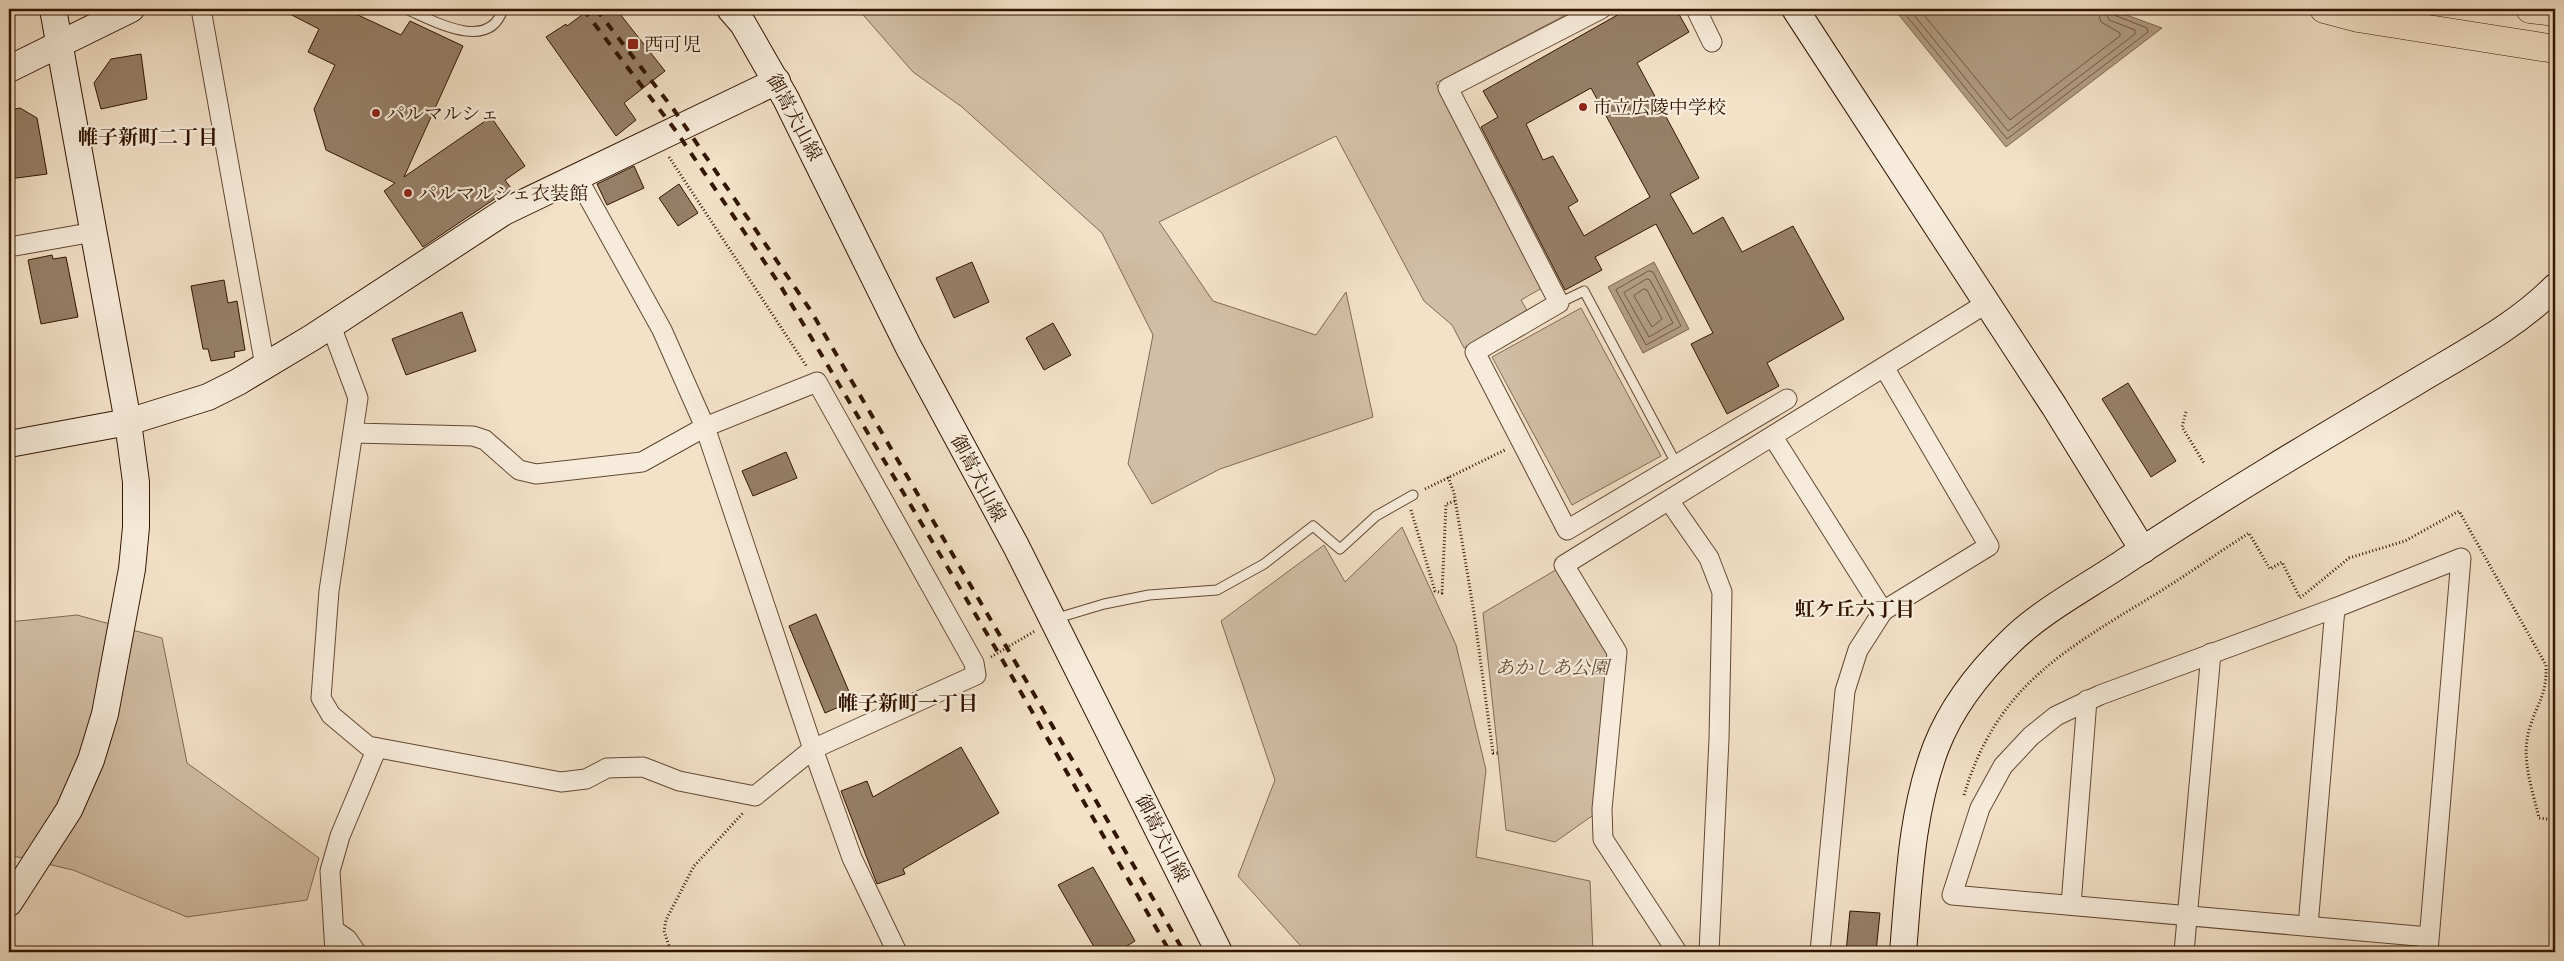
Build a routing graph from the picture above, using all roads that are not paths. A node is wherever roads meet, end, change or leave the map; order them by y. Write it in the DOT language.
graph roads {
  1 [pos="53,9"];
  2 [pos="131,9"];
  3 [pos="201,9"];
  4 [pos="406,9"];
  5 [pos="504,9"];
  6 [pos="730,9"];
  7 [pos="1601,9"];
  8 [pos="1696,9"];
  9 [pos="1795,9"];
  10 [pos="2324,9"];
  11 [pos="2530,9"];
  12 [pos="2555,12"];
  13 [pos="1712,42"];
  14 [pos="60,45"];
  15 [pos="2555,49"];
  16 [pos="9,69"];
  17 [pos="777,81"];
  18 [pos="577,177"];
  19 [pos="94,232"];
  20 [pos="9,246"];
  21 [pos="2555,287"];
  22 [pos="1987,303"];
  23 [pos="1559,304"];
  24 [pos="331,326"];
  25 [pos="265,366"];
  26 [pos="1884,368"];
  27 [pos="1787,399"];
  28 [pos="128,422"];
  29 [pos="705,427"];
  30 [pos="354,433"];
  31 [pos="1773,437"];
  32 [pos="9,444"];
  33 [pos="1677,466"];
  34 [pos="1410,496"];
  35 [pos="1670,502"];
  36 [pos="2142,550"];
  37 [pos="2335,608"];
  38 [pos="1883,611"];
  39 [pos="1052,620"];
  40 [pos="2210,653"];
  41 [pos="2087,700"];
  42 [pos="376,748"];
  43 [pos="813,749"];
  44 [pos="9,903"];
  45 [pos="2070,905"];
  46 [pos="2187,915"];
  47 [pos="2308,926"];
  48 [pos="334,930"];
  49 [pos="2428,945"];
  50 [pos="335,952"];
  51 [pos="356,952"];
  52 [pos="897,952"];
  53 [pos="1219,952"];
  54 [pos="1677,952"];
  55 [pos="1709,952"];
  56 [pos="1820,952"];
  57 [pos="1903,952"];
  58 [pos="2184,952"];
  1 -- 14 [label="street"];
  2 -- 14 [label="street"];
  3 -- 25 [label="street"];
  4 -- 5 [label="lane"];
  6 -- 17 [label="street, 御嵩犬山線"];
  7 -- 23 [label="street"];
  8 -- 13 [label="street"];
  9 -- 22 [label="street"];
  10 -- 15 [label="highway"];
  11 -- 12 [label="highway"];
  14 -- 16 [label="street"];
  14 -- 19 [label="street"];
  17 -- 18 [label="street"];
  17 -- 39 [label="street, 御嵩犬山線"];
  18 -- 24 [label="street"];
  18 -- 29 [label="street"];
  19 -- 20 [label="street"];
  19 -- 28 [label="street"];
  21 -- 36 [label="street"];
  22 -- 26 [label="street"];
  22 -- 36 [label="street"];
  23 -- 33 [label="lane"];
  23 -- 33 [label="street"];
  24 -- 25 [label="street"];
  24 -- 30 [label="street"];
  25 -- 28 [label="street"];
  26 -- 31 [label="street"];
  26 -- 38 [label="street"];
  27 -- 33 [label="street"];
  28 -- 32 [label="street"];
  28 -- 44 [label="street"];
  29 -- 30 [label="street"];
  29 -- 43 [label="street"];
  29 -- 43 [label="street"];
  30 -- 42 [label="street"];
  31 -- 35 [label="street"];
  31 -- 38 [label="street"];
  34 -- 39 [label="lane"];
  35 -- 54 [label="street"];
  35 -- 55 [label="street"];
  36 -- 57 [label="street"];
  37 -- 40 [label="street"];
  37 -- 47 [label="street"];
  37 -- 49 [label="street"];
  38 -- 56 [label="street"];
  39 -- 53 [label="street, 御嵩犬山線"];
  40 -- 41 [label="street"];
  40 -- 46 [label="street"];
  41 -- 45 [label="street"];
  41 -- 45 [label="street"];
  42 -- 43 [label="street"];
  42 -- 48 [label="street"];
  43 -- 52 [label="street"];
  45 -- 46 [label="street"];
  46 -- 47 [label="street"];
  46 -- 58 [label="street"];
  47 -- 49 [label="street"];
  48 -- 50 [label="street"];
  48 -- 51 [label="street"];
}
